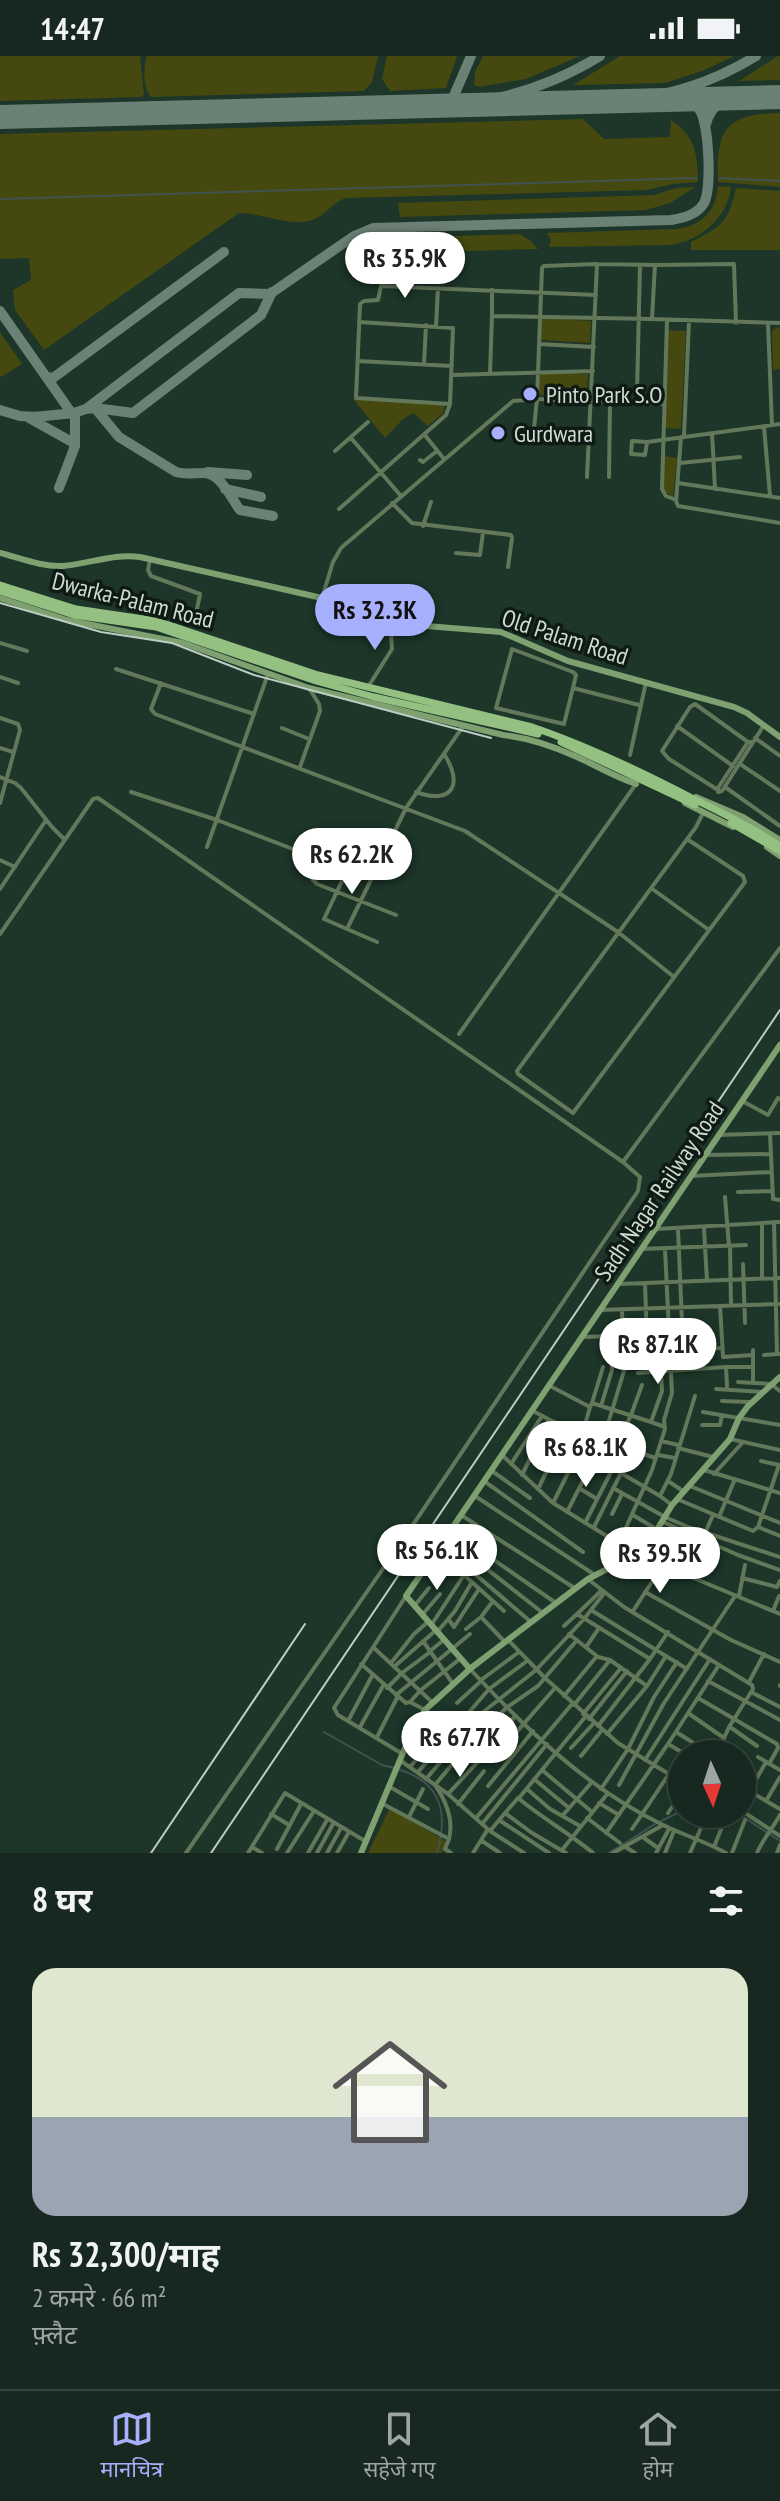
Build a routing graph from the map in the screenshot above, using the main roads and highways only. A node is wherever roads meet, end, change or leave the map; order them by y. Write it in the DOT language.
graph roads {
  1 [pos="0,585"];
  2 [pos="0,591"];
  3 [pos="666,788"];
  4 [pos="780,848"];
  1 -- 3 [label="main road, Dwarka-Palam Road"];
  2 -- 3 [label="main road, Dwarka-Palam Road"];
  3 -- 4 [label="main road"];
}
